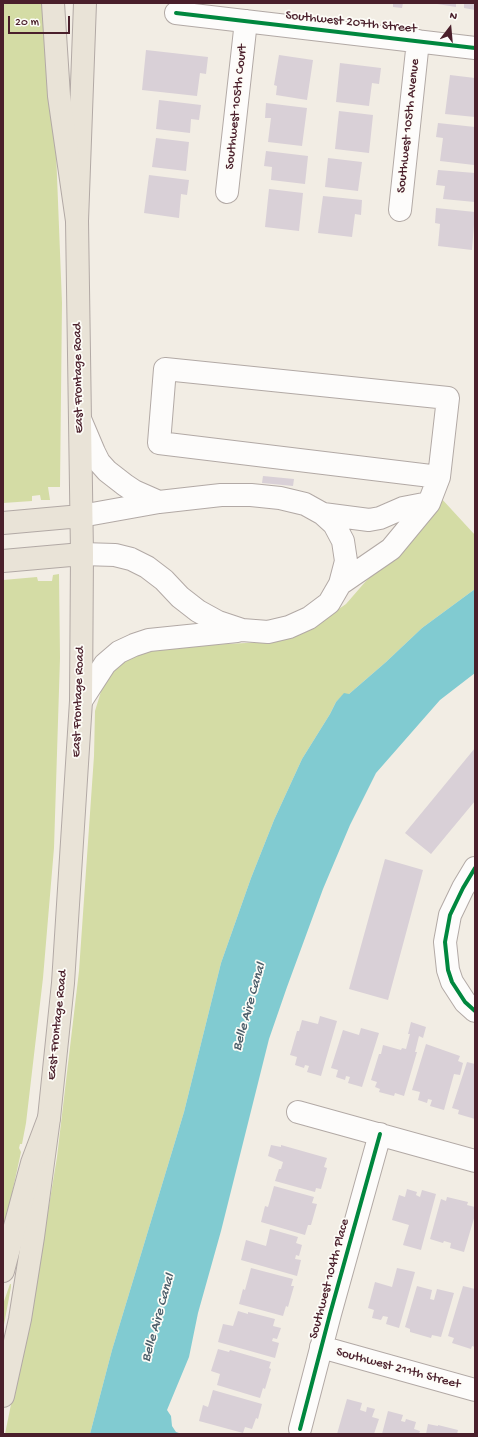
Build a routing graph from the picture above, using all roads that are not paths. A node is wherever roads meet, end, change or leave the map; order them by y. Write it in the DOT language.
graph roads {
  1 [pos="53,3"];
  2 [pos="85,3"];
  3 [pos="176,13"];
  4 [pos="246,22"];
  5 [pos="418,41"];
  6 [pos="475,48"];
  7 [pos="227,192"];
  8 [pos="400,210"];
  9 [pos="78,221"];
  10 [pos="80,419"];
  11 [pos="439,477"];
  12 [pos="159,502"];
  13 [pos="429,503"];
  14 [pos="323,514"];
  15 [pos="81,516"];
  16 [pos="3,524"];
  17 [pos="82,554"];
  18 [pos="3,561"];
  19 [pos="340,584"];
  20 [pos="242,630"];
  21 [pos="81,701"];
  22 [pos="475,868"];
  23 [pos="468,1004"];
  24 [pos="298,1112"];
  25 [pos="49,1118"];
  26 [pos="380,1134"];
  27 [pos="475,1160"];
  28 [pos="3,1271"];
  29 [pos="321,1347"];
  30 [pos="475,1390"];
  31 [pos="3,1396"];
  32 [pos="300,1429"];
  1 -- 9 [label="main road"];
  2 -- 9 [label="main road, East Frontage Road"];
  3 -- 4 [label="street, Southwest 207th Street"];
  4 -- 5 [label="street, Southwest 207th Street"];
  4 -- 7 [label="street, Southwest 105th Court"];
  5 -- 6 [label="street, Southwest 207th Street"];
  5 -- 8 [label="street, Southwest 105th Avenue"];
  9 -- 10 [label="main road, East Frontage Road"];
  10 -- 12 [label="street"];
  10 -- 15 [label="main road, East Frontage Road"];
  11 -- 11 [label="street"];
  11 -- 13 [label="street"];
  12 -- 14 [label="street"];
  12 -- 15 [label="street"];
  13 -- 14 [label="street"];
  13 -- 19 [label="street"];
  14 -- 19 [label="street"];
  15 -- 16 [label="main road"];
  15 -- 17 [label="main road, East Frontage Road"];
  17 -- 18 [label="main road"];
  17 -- 20 [label="street"];
  17 -- 21 [label="main road, East Frontage Road"];
  19 -- 20 [label="street"];
  20 -- 21 [label="street"];
  21 -- 25 [label="main road, East Frontage Road"];
  22 -- 23 [label="street"];
  24 -- 26 [label="street"];
  25 -- 28 [label="main road"];
  25 -- 31 [label="main road, East Frontage Road"];
  26 -- 27 [label="street"];
  26 -- 29 [label="street, Southwest 104th Place"];
  29 -- 30 [label="street, Southwest 211th Street"];
  29 -- 32 [label="street, Southwest 104th Place"];
}
